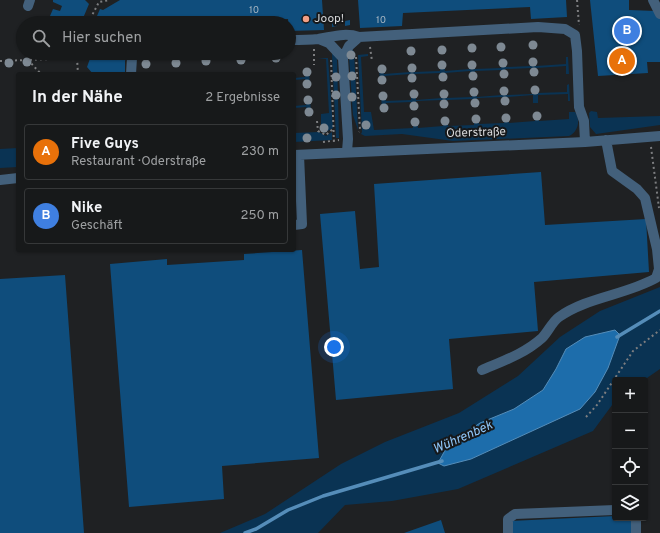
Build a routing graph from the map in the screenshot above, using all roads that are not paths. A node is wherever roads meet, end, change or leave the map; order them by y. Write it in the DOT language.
graph roads {
  1 [pos="654,0"];
  2 [pos="660,14"];
  3 [pos="359,37"];
  4 [pos="320,39"];
  5 [pos="296,40"];
  6 [pos="343,58"];
  7 [pos="132,60"];
  8 [pos="131,72"];
  9 [pos="655,136"];
  10 [pos="606,140"];
  11 [pos="585,142"];
  12 [pos="347,151"];
  13 [pos="296,155"];
  14 [pos="16,178"];
  15 [pos="0,180"];
  16 [pos="296,225"];
  17 [pos="482,370"];
  18 [pos="612,510"];
  19 [pos="636,521"];
  20 [pos="508,533"];
  21 [pos="636,533"];
  1 -- 2 [label="street"];
  3 -- 4 [label="street"];
  3 -- 6 [label="street"];
  3 -- 11 [label="street"];
  4 -- 5 [label="street"];
  4 -- 6 [label="street"];
  6 -- 12 [label="street"];
  7 -- 8 [label="street"];
  9 -- 10 [label="street, Oderstraße"];
  10 -- 11 [label="street, Oderstraße"];
  10 -- 17 [label="street"];
  11 -- 12 [label="street, Oderstraße"];
  12 -- 13 [label="street, Oderstraße"];
  13 -- 16 [label="street"];
  14 -- 15 [label="street"];
  18 -- 20 [label="street"];
  19 -- 21 [label="street"];
}
